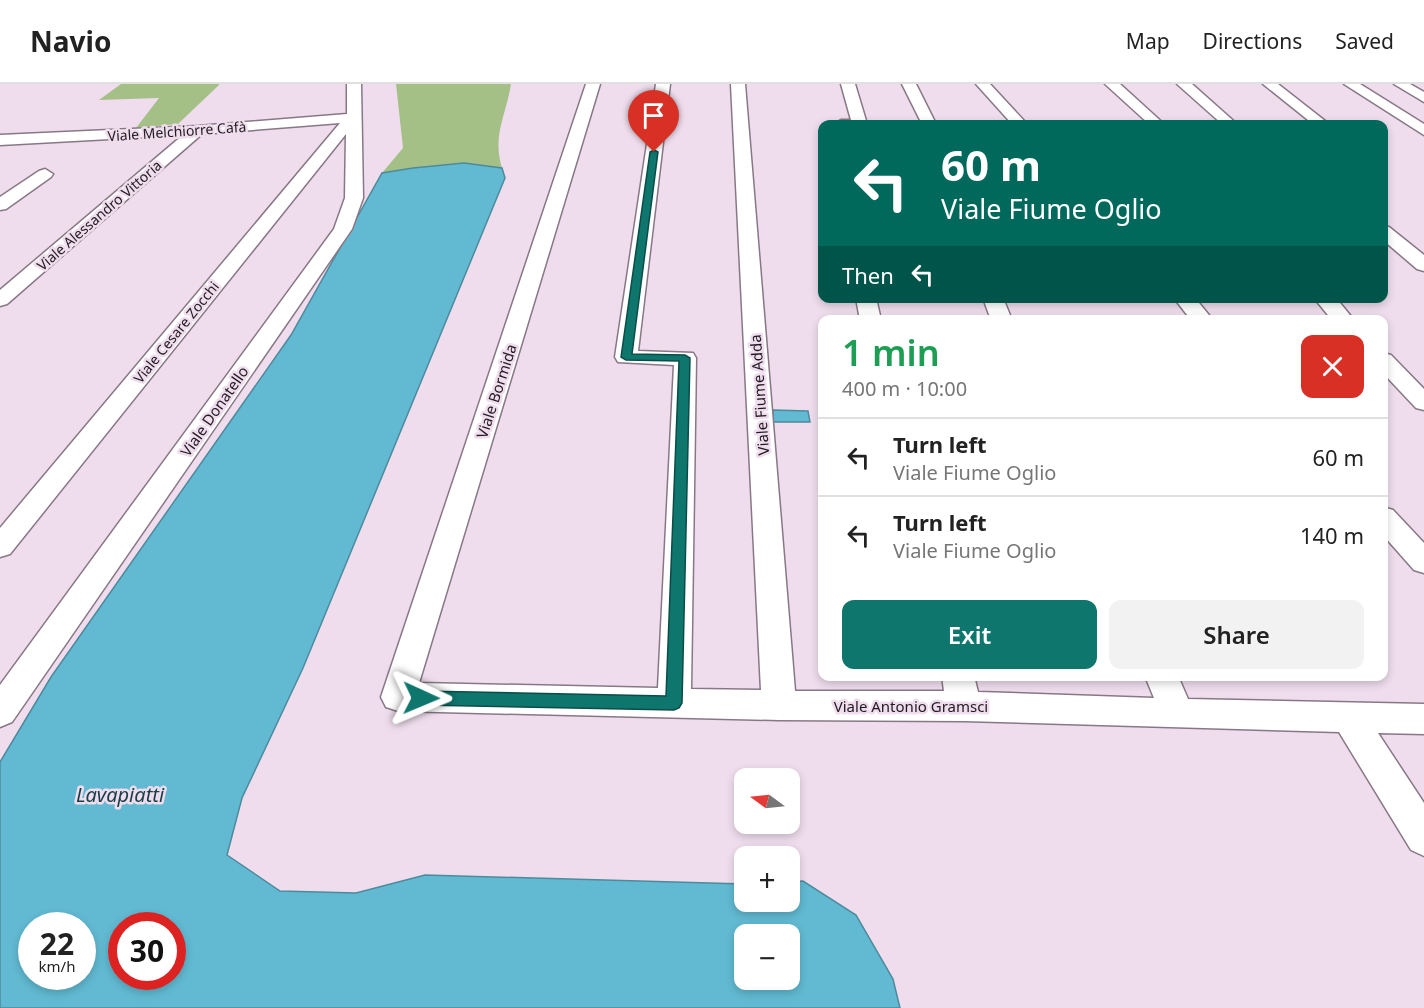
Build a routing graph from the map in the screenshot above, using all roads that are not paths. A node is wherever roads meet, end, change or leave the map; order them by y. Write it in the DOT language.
graph roads {
  1 [pos="354,84"];
  2 [pos="593,84"];
  3 [pos="663,84"];
  4 [pos="738,84"];
  5 [pos="848,84"];
  6 [pos="909,84"];
  7 [pos="983,84"];
  8 [pos="1112,84"];
  9 [pos="1184,84"];
  10 [pos="1270,84"];
  11 [pos="1350,84"];
  12 [pos="1401,84"];
  13 [pos="1424,98"];
  14 [pos="354,118"];
  15 [pos="859,120"];
  16 [pos="927,120"];
  17 [pos="1016,120"];
  18 [pos="1152,120"];
  19 [pos="1225,120"];
  20 [pos="1317,120"];
  21 [pos="198,130"];
  22 [pos="1424,131"];
  23 [pos="77,137"];
  24 [pos="0,140"];
  25 [pos="0,205"];
  26 [pos="1388,235"];
  27 [pos="1424,265"];
  28 [pos="0,300"];
  29 [pos="1188,303"];
  30 [pos="1329,303"];
  31 [pos="1199,315"];
  32 [pos="1339,315"];
  33 [pos="1388,365"];
  34 [pos="1424,403"];
  35 [pos="1388,522"];
  36 [pos="0,547"];
  37 [pos="1424,562"];
  38 [pos="1163,681"];
  39 [pos="961,691"];
  40 [pos="398,698"];
  41 [pos="674,703"];
  42 [pos="779,705"];
  43 [pos="0,712"];
  44 [pos="1178,714"];
  45 [pos="1348,717"];
  46 [pos="1424,719"];
  47 [pos="1424,837"];
  1 -- 14 [label="street, Viale Donatello"];
  2 -- 40 [label="street, Viale Bormida"];
  3 -- 41 [label="street"];
  4 -- 42 [label="street, Viale Fiume Adda"];
  5 -- 15 [label="street"];
  6 -- 16 [label="street"];
  7 -- 17 [label="street"];
  8 -- 18 [label="street"];
  9 -- 19 [label="street"];
  10 -- 20 [label="street"];
  11 -- 22 [label="street"];
  12 -- 13 [label="street"];
  14 -- 21 [label="street, Viale Melchiorre Cafà"];
  14 -- 36 [label="street, Viale Cesare Zocchi"];
  14 -- 43 [label="street, Viale Donatello"];
  21 -- 23 [label="street, Viale Melchiorre Cafà"];
  21 -- 28 [label="street, Viale Alessandro Vittoria"];
  23 -- 24 [label="street, Viale Melchiorre Cafà"];
  23 -- 25 [label="street"];
  26 -- 27 [label="street"];
  29 -- 31 [label="street"];
  30 -- 32 [label="street"];
  33 -- 34 [label="street"];
  35 -- 37 [label="street"];
  38 -- 44 [label="street"];
  39 -- 42 [label="street, Viale Antonio Gramsci"];
  39 -- 44 [label="street, Viale Antonio Gramsci"];
  40 -- 41 [label="street, Viale Antonio Gramsci"];
  41 -- 42 [label="street, Viale Antonio Gramsci"];
  44 -- 45 [label="street, Viale Antonio Gramsci"];
  45 -- 46 [label="street, Viale Antonio Gramsci"];
  45 -- 47 [label="street"];
}
